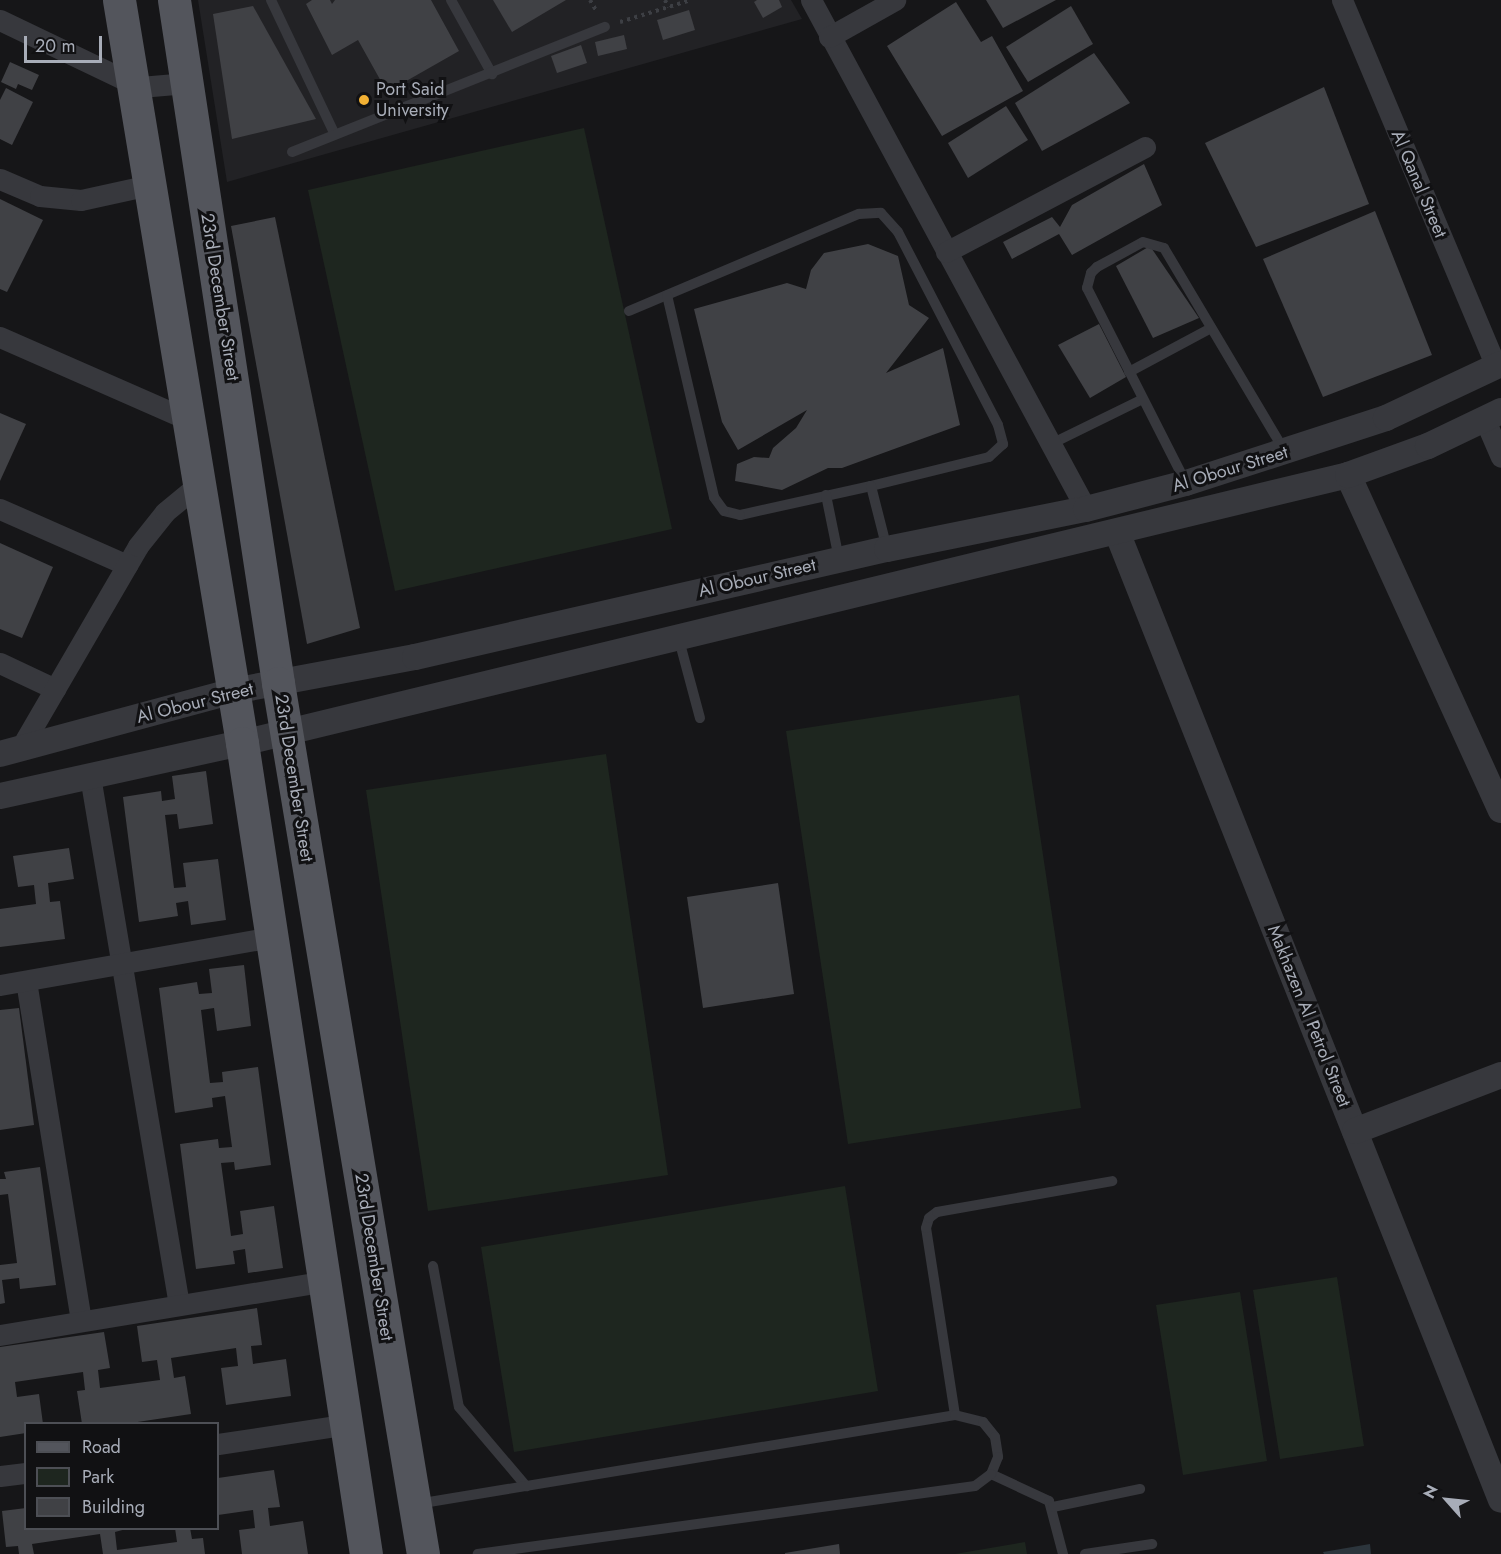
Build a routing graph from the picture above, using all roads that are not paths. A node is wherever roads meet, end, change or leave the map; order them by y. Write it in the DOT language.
graph roads {
  1 [pos="119,0"];
  2 [pos="174,0"];
  3 [pos="271,0"];
  4 [pos="451,0"];
  5 [pos="811,0"];
  6 [pos="896,0"];
  7 [pos="1342,0"];
  8 [pos="0,20"];
  9 [pos="605,27"];
  10 [pos="829,37"];
  11 [pos="492,74"];
  12 [pos="187,83"];
  13 [pos="132,84"];
  14 [pos="335,135"];
  15 [pos="1144,147"];
  16 [pos="292,152"];
  17 [pos="0,179"];
  18 [pos="149,185"];
  19 [pos="946,252"];
  20 [pos="667,295"];
  21 [pos="629,311"];
  22 [pos="1211,328"];
  23 [pos="0,337"];
  24 [pos="1498,366"];
  25 [pos="1129,372"];
  26 [pos="1143,399"];
  27 [pos="1493,416"];
  28 [pos="189,420"];
  29 [pos="1051,444"];
  30 [pos="1285,452"];
  31 [pos="1501,457"];
  32 [pos="1348,476"];
  33 [pos="1186,483"];
  34 [pos="199,484"];
  35 [pos="871,486"];
  36 [pos="826,495"];
  37 [pos="0,509"];
  38 [pos="1086,509"];
  39 [pos="1117,532"];
  40 [pos="887,549"];
  41 [pos="839,560"];
  42 [pos="127,565"];
  43 [pos="758,578"];
  44 [pos="765,616"];
  45 [pos="678,636"];
  46 [pos="0,663"];
  47 [pos="278,682"];
  48 [pos="55,689"];
  49 [pos="233,691"];
  50 [pos="700,718"];
  51 [pos="286,732"];
  52 [pos="242,743"];
  53 [pos="10,752"];
  54 [pos="90,776"];
  55 [pos="0,796"];
  56 [pos="1501,810"];
  57 [pos="273,938"];
  58 [pos="122,965"];
  59 [pos="26,981"];
  60 [pos="0,985"];
  61 [pos="1501,1075"];
  62 [pos="1354,1131"];
  63 [pos="1112,1181"];
  64 [pos="433,1266"];
  65 [pos="326,1281"];
  66 [pos="179,1305"];
  67 [pos="81,1321"];
  68 [pos="0,1335"];
  69 [pos="955,1415"];
  70 [pos="349,1424"];
  71 [pos="219,1444"];
  72 [pos="24,1473"];
  73 [pos="991,1474"];
  74 [pos="0,1476"];
  75 [pos="526,1486"];
  76 [pos="1140,1489"];
  77 [pos="1501,1500"];
  78 [pos="415,1504"];
  79 [pos="1053,1507"];
  80 [pos="1152,1544"];
  81 [pos="549,1550"];
  82 [pos="366,1554"];
  83 [pos="423,1554"];
  84 [pos="478,1554"];
  85 [pos="1063,1554"];
  86 [pos="1085,1554"];
  1 -- 13 [label="main road"];
  2 -- 12 [label="main road, 23rd December Street"];
  3 -- 14 [label="lane"];
  4 -- 11 [label="lane"];
  5 -- 10 [label="street"];
  6 -- 10 [label="street"];
  7 -- 24 [label="street, Al Qanal Street"];
  8 -- 13 [label="street"];
  9 -- 11 [label="lane"];
  10 -- 19 [label="street"];
  11 -- 14 [label="lane"];
  12 -- 13 [label="street"];
  12 -- 47 [label="main road, 23rd December Street"];
  13 -- 18 [label="main road"];
  14 -- 16 [label="lane"];
  15 -- 19 [label="street"];
  17 -- 18 [label="street"];
  18 -- 28 [label="main road"];
  19 -- 29 [label="street"];
  20 -- 21 [label="lane"];
  20 -- 35 [label="lane"];
  20 -- 36 [label="lane"];
  22 -- 25 [label="lane"];
  22 -- 25 [label="lane"];
  22 -- 30 [label="lane"];
  23 -- 28 [label="street"];
  24 -- 30 [label="street, Al Obour Street"];
  25 -- 26 [label="lane"];
  26 -- 29 [label="lane"];
  26 -- 33 [label="lane"];
  27 -- 31 [label="street"];
  27 -- 32 [label="street, Al Obour Street"];
  28 -- 34 [label="main road"];
  29 -- 38 [label="street"];
  30 -- 33 [label="street, Al Obour Street"];
  32 -- 39 [label="street, Al Obour Street"];
  32 -- 56 [label="street"];
  33 -- 38 [label="street, Al Obour Street"];
  34 -- 42 [label="street"];
  34 -- 49 [label="main road"];
  35 -- 36 [label="lane"];
  35 -- 40 [label="lane"];
  36 -- 41 [label="lane"];
  37 -- 42 [label="street"];
  38 -- 40 [label="street, Al Obour Street"];
  39 -- 44 [label="street, Al Obour Street"];
  39 -- 62 [label="street, Makhazen Al Petrol Street"];
  40 -- 41 [label="street, Al Obour Street"];
  41 -- 43 [label="street, Al Obour Street"];
  42 -- 48 [label="street"];
  43 -- 44 [label="street"];
  43 -- 47 [label="street, Al Obour Street"];
  44 -- 45 [label="street, Al Obour Street"];
  45 -- 50 [label="lane"];
  45 -- 51 [label="street, Al Obour Street"];
  46 -- 48 [label="street"];
  47 -- 49 [label="street, Al Obour Street"];
  47 -- 51 [label="main road, 23rd December Street"];
  48 -- 53 [label="street"];
  49 -- 52 [label="main road"];
  49 -- 53 [label="street, Al Obour Street"];
  51 -- 52 [label="street, Al Obour Street"];
  51 -- 78 [label="main road, 23rd December Street"];
  52 -- 54 [label="street, Al Obour Street"];
  52 -- 57 [label="main road"];
  54 -- 55 [label="street, Al Obour Street"];
  54 -- 58 [label="street"];
  57 -- 58 [label="street"];
  57 -- 65 [label="main road"];
  58 -- 59 [label="street"];
  58 -- 66 [label="street"];
  59 -- 60 [label="street"];
  59 -- 67 [label="street"];
  61 -- 62 [label="street"];
  62 -- 77 [label="street, Makhazen Al Petrol Street"];
  63 -- 69 [label="lane"];
  64 -- 75 [label="lane"];
  65 -- 66 [label="street"];
  65 -- 70 [label="main road"];
  66 -- 67 [label="street"];
  67 -- 68 [label="street"];
  69 -- 73 [label="lane"];
  69 -- 75 [label="lane"];
  70 -- 71 [label="street"];
  70 -- 82 [label="main road"];
  72 -- 74 [label="street"];
  73 -- 79 [label="lane"];
  73 -- 81 [label="lane"];
  75 -- 78 [label="lane"];
  76 -- 79 [label="lane"];
  78 -- 83 [label="main road, 23rd December Street"];
  79 -- 85 [label="lane"];
  80 -- 86 [label="lane"];
  81 -- 84 [label="lane"];
}
